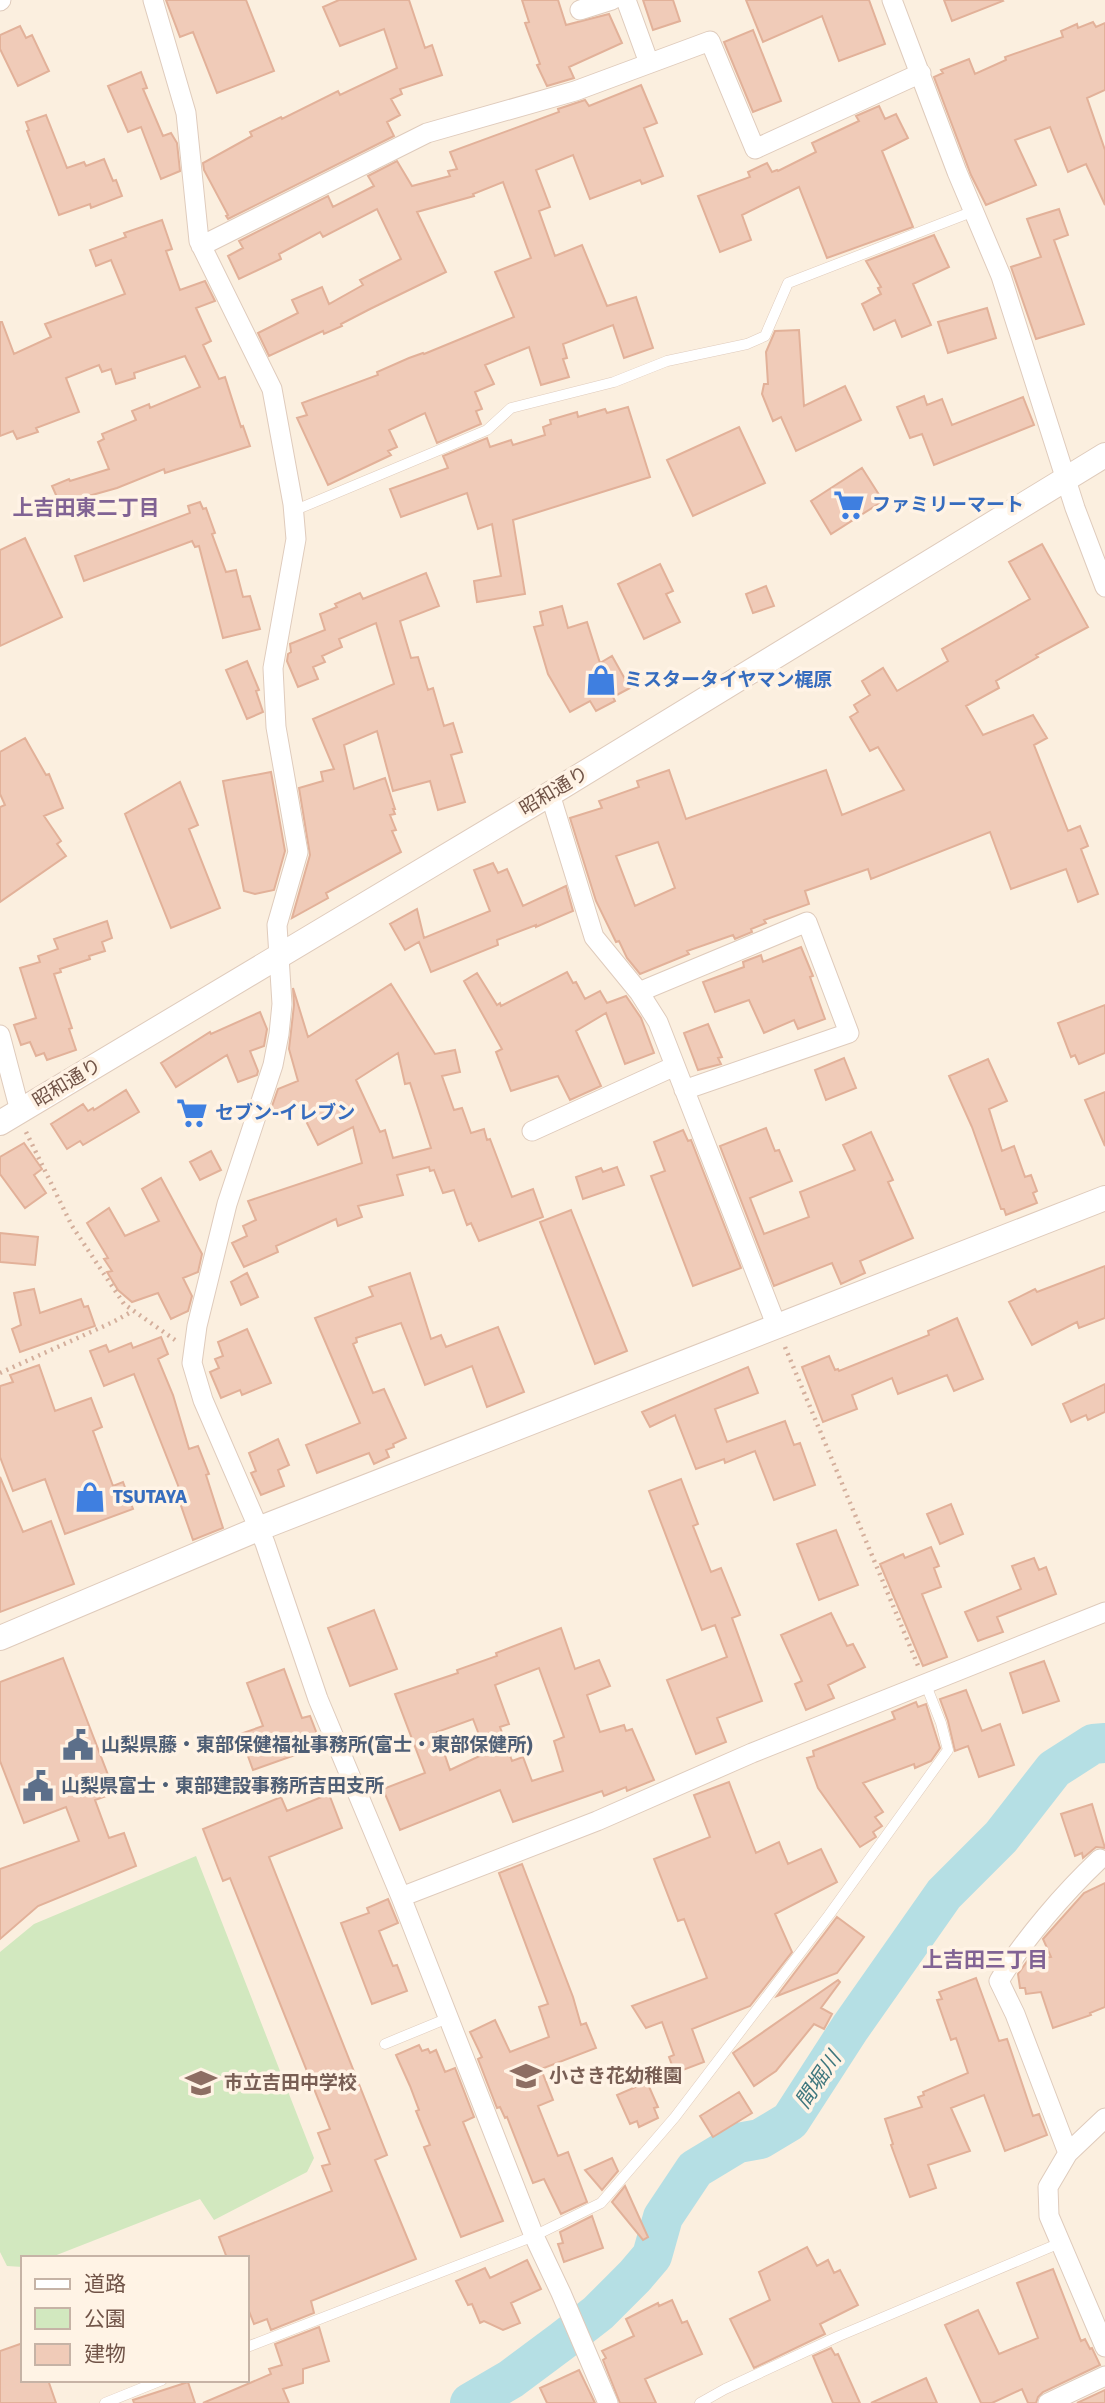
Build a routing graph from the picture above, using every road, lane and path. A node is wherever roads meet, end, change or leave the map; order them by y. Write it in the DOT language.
graph roads {
  1 [pos="153,0"];
  2 [pos="612,0"];
  3 [pos="626,0"];
  4 [pos="892,0"];
  5 [pos="580,10"];
  6 [pos="649,63"];
  7 [pos="921,73"];
  8 [pos="974,211"];
  9 [pos="201,246"];
  10 [pos="1105,455"];
  11 [pos="1066,479"];
  12 [pos="292,511"];
  13 [pos="1105,587"];
  14 [pos="550,794"];
  15 [pos="281,956"];
  16 [pos="639,992"];
  17 [pos="0,1035"];
  18 [pos="674,1066"];
  19 [pos="684,1090"];
  20 [pos="10,1117"];
  21 [pos="532,1131"];
  22 [pos="1105,1198"];
  23 [pos="133,1311"];
  24 [pos="777,1328"];
  25 [pos="194,1351"];
  26 [pos="0,1373"];
  27 [pos="258,1529"];
  28 [pos="1105,1612"];
  29 [pos="0,1637"];
  30 [pos="926,1685"];
  31 [pos="1100,1860"];
  32 [pos="401,1898"];
  33 [pos="448,2018"];
  34 [pos="385,2044"];
  35 [pos="1105,2118"];
  36 [pos="1068,2153"];
  37 [pos="534,2236"];
  38 [pos="1060,2243"];
  39 [pos="248,2347"];
  40 [pos="1105,2347"];
  41 [pos="1105,2376"];
  42 [pos="157,2382"];
  43 [pos="105,2403"];
  44 [pos="608,2403"];
  45 [pos="700,2403"];
  46 [pos="1048,2403"];
  1 -- 9 [label="street"];
  2 -- 5 [label="street"];
  3 -- 6 [label="street"];
  4 -- 7 [label="street"];
  6 -- 7 [label="street"];
  6 -- 9 [label="street"];
  7 -- 8 [label="street"];
  8 -- 11 [label="street"];
  8 -- 12 [label="lane"];
  9 -- 12 [label="street"];
  10 -- 11 [label="street, 昭和通り"];
  11 -- 13 [label="street"];
  11 -- 14 [label="street, 昭和通り"];
  12 -- 15 [label="street"];
  14 -- 15 [label="street, 昭和通り"];
  14 -- 16 [label="street"];
  15 -- 20 [label="street, 昭和通り"];
  15 -- 25 [label="street"];
  16 -- 18 [label="street"];
  16 -- 19 [label="street"];
  17 -- 20 [label="street"];
  18 -- 19 [label="street"];
  18 -- 21 [label="street"];
  19 -- 24 [label="street"];
  20 -- 23 [label="path"];
  22 -- 24 [label="street"];
  23 -- 25 [label="path"];
  23 -- 26 [label="path"];
  24 -- 27 [label="street"];
  24 -- 30 [label="path"];
  25 -- 27 [label="street"];
  27 -- 29 [label="street"];
  27 -- 32 [label="street"];
  28 -- 30 [label="street"];
  30 -- 32 [label="street"];
  30 -- 37 [label="lane"];
  31 -- 36 [label="street"];
  32 -- 33 [label="street"];
  33 -- 34 [label="lane"];
  33 -- 37 [label="street"];
  35 -- 36 [label="street"];
  36 -- 38 [label="street"];
  37 -- 39 [label="lane"];
  37 -- 44 [label="street"];
  38 -- 40 [label="street"];
  38 -- 45 [label="lane"];
  41 -- 46 [label="street"];
  42 -- 43 [label="lane"];
}
